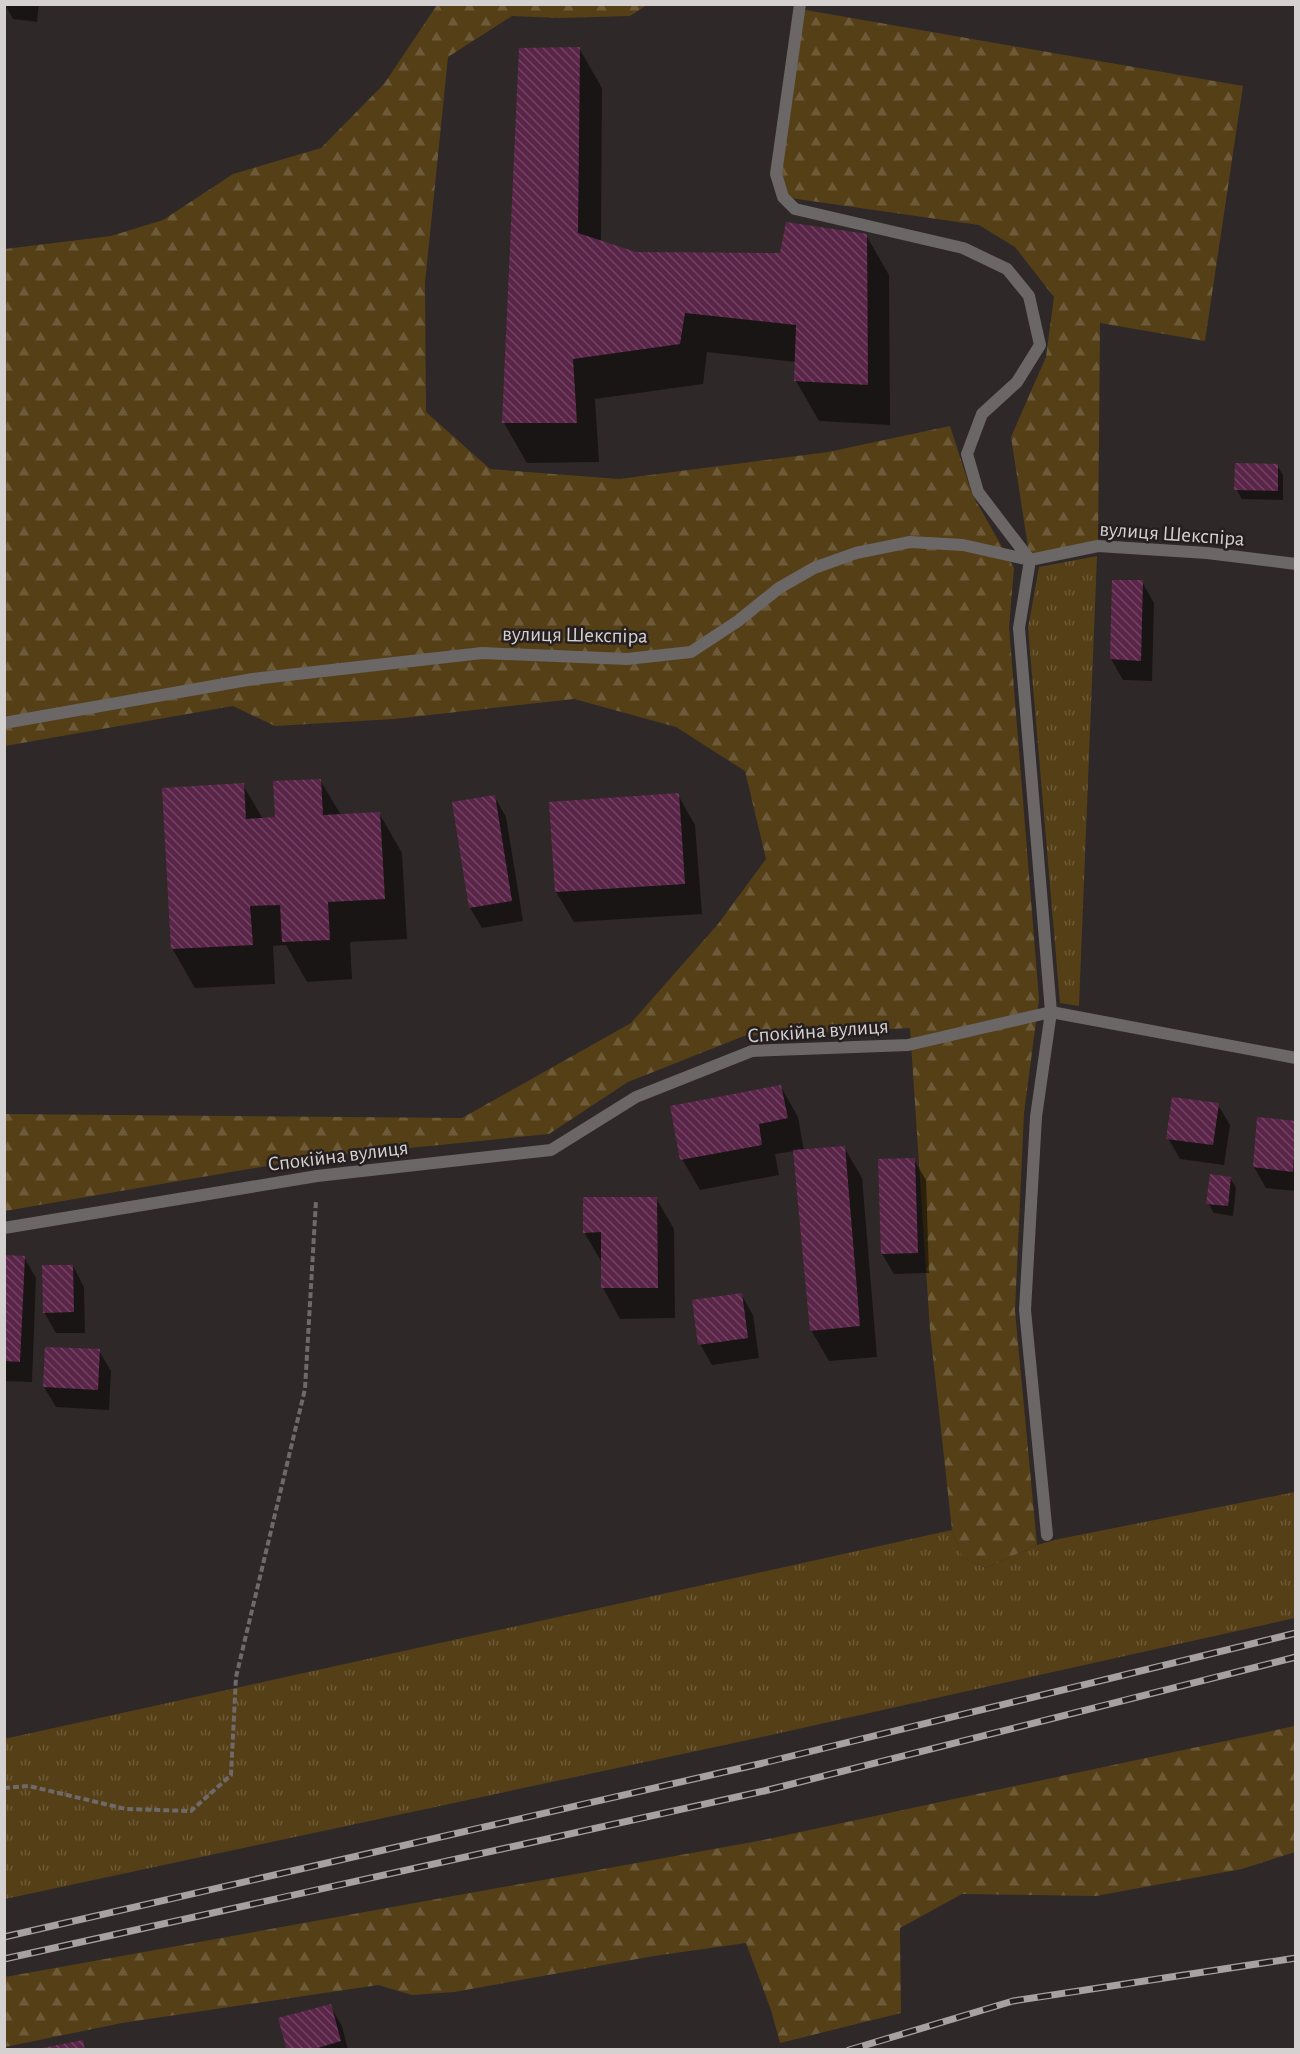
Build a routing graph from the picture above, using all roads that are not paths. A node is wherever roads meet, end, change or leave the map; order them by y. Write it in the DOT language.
graph roads {
  1 [pos="800,4"];
  2 [pos="1030,560"];
  3 [pos="1296,564"];
  4 [pos="4,723"];
  5 [pos="1051,1012"];
  6 [pos="1296,1058"];
  7 [pos="4,1228"];
  8 [pos="1047,1535"];
  1 -- 2 [label="street"];
  2 -- 3 [label="street, вулиця Шекспіра"];
  2 -- 4 [label="street, вулиця Шекспіра"];
  2 -- 5 [label="street"];
  5 -- 6 [label="street, Спокійна вулиця"];
  5 -- 7 [label="street, Спокійна вулиця"];
  5 -- 8 [label="street"];
}
